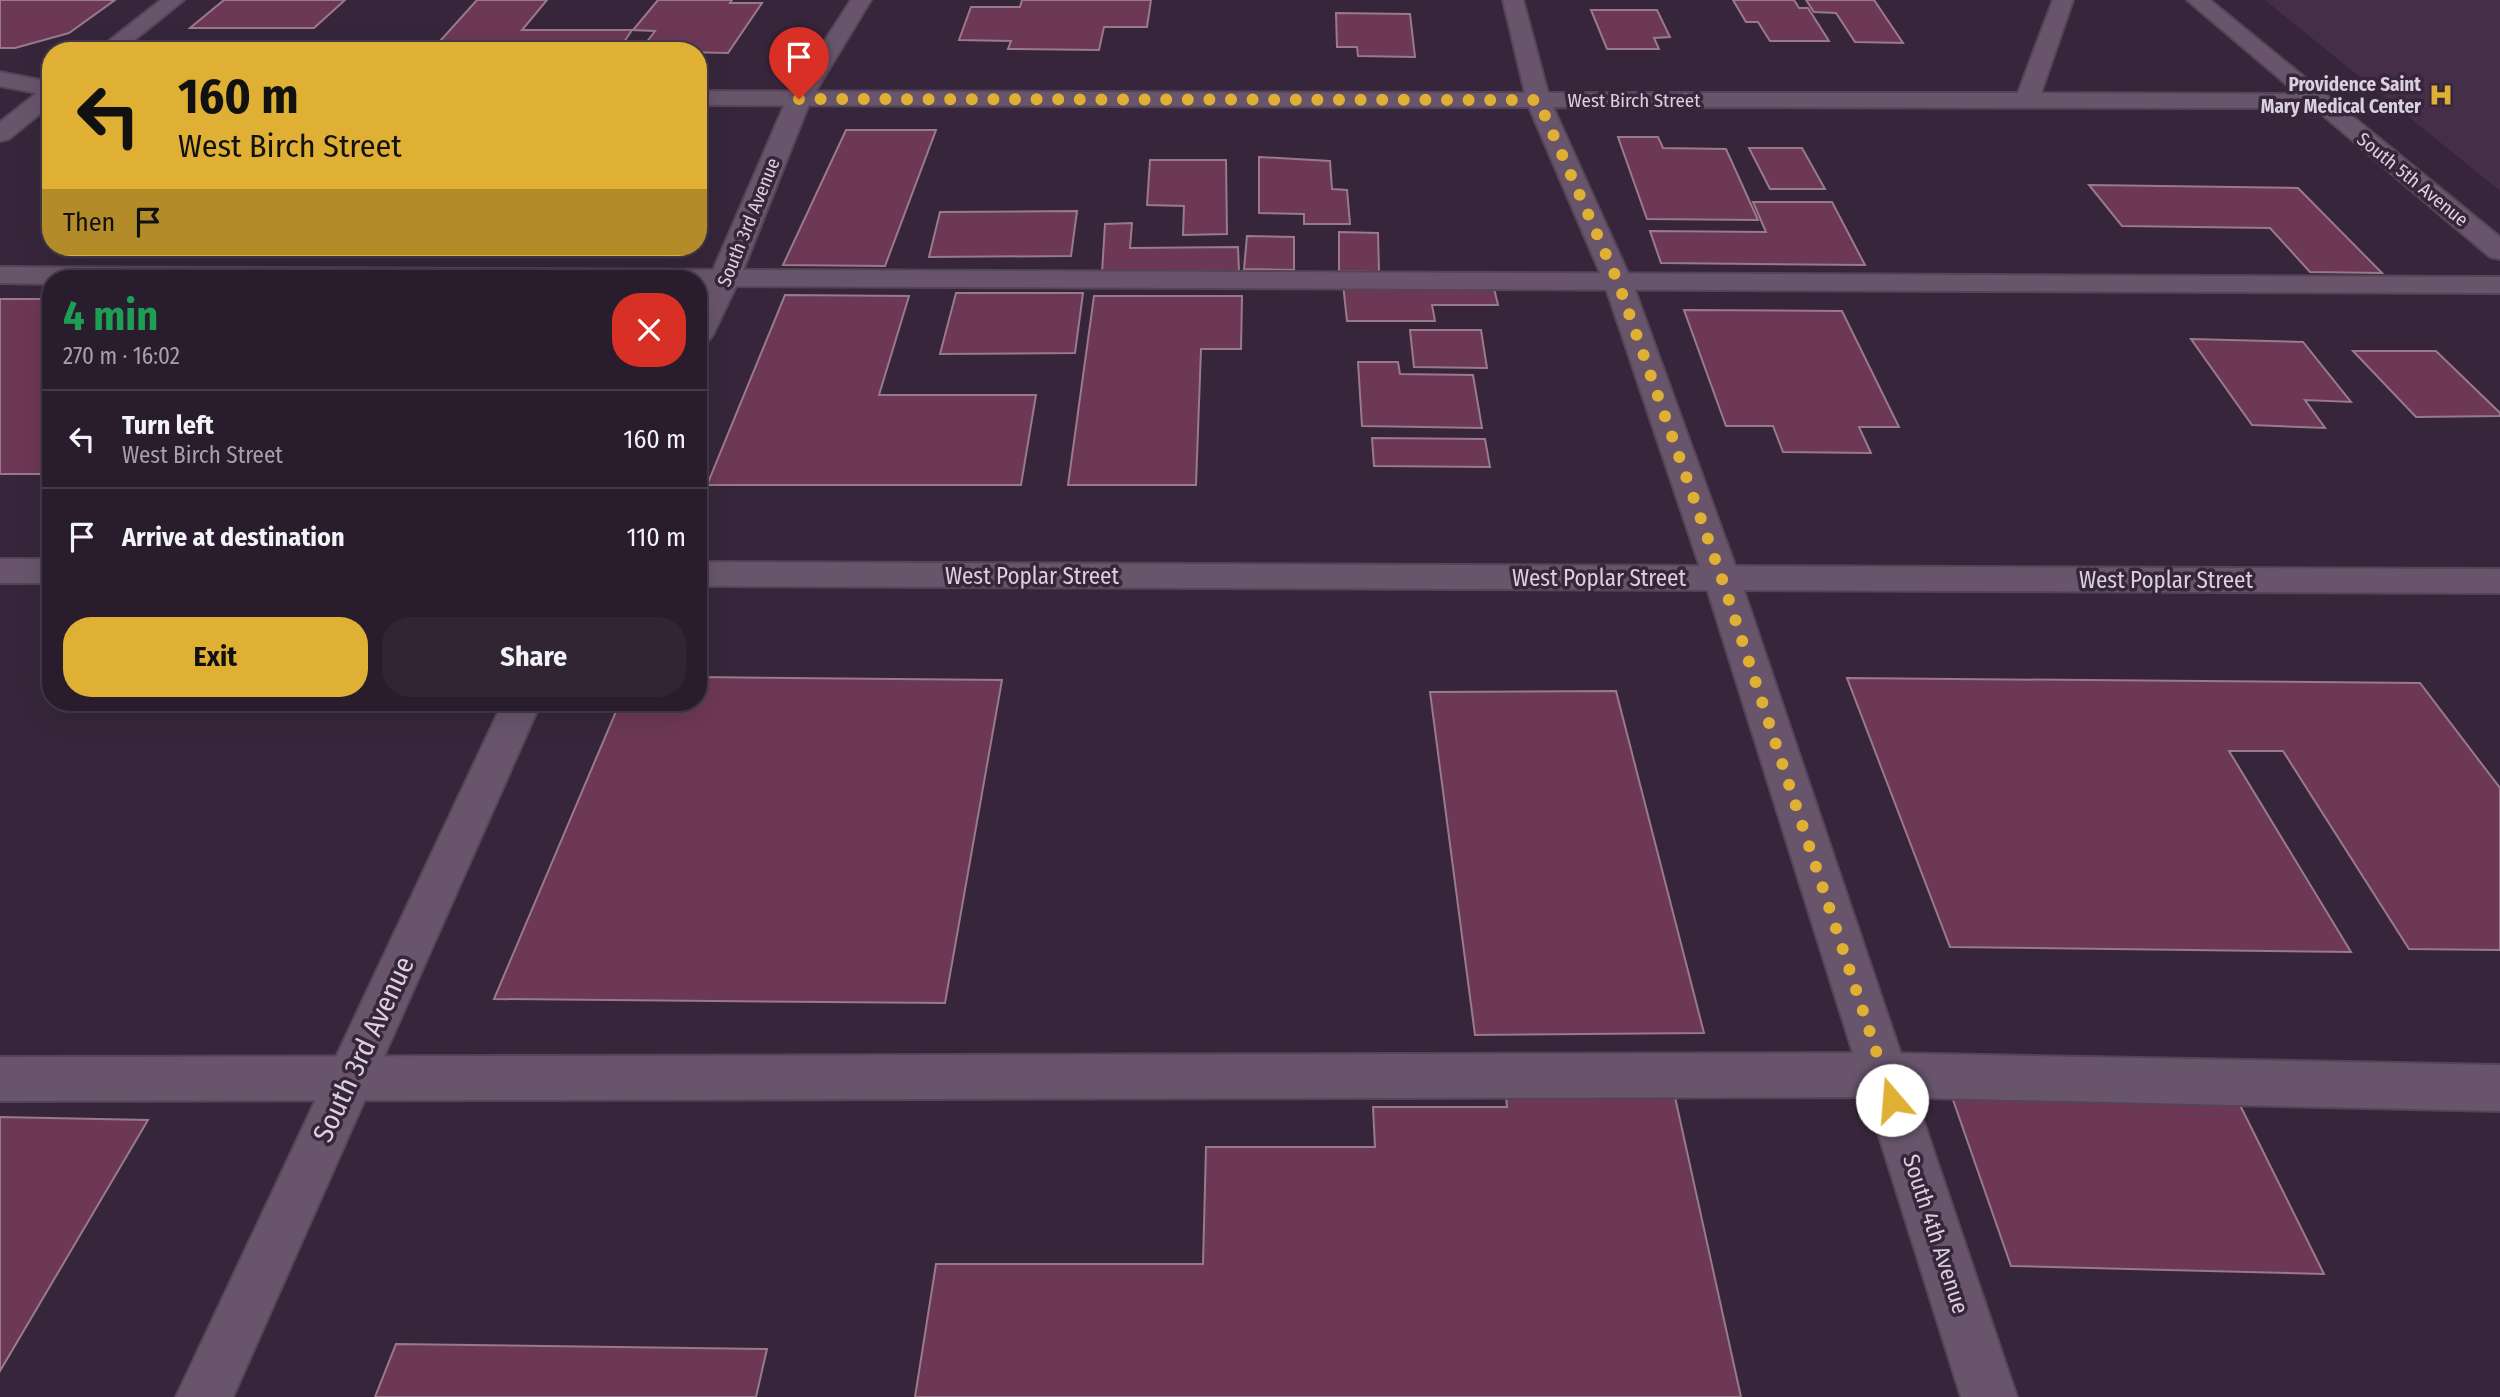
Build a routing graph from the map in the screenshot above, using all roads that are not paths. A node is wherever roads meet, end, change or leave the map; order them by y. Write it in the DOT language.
graph roads {
  1 [pos="174,0"];
  2 [pos="861,0"];
  3 [pos="1513,0"];
  4 [pos="2063,0"];
  5 [pos="2197,0"];
  6 [pos="119,42"];
  7 [pos="0,79"];
  8 [pos="42,89"];
  9 [pos="707,98"];
  10 [pos="42,99"];
  11 [pos="799,99"];
  12 [pos="1538,100"];
  13 [pos="2027,101"];
  14 [pos="2318,101"];
  15 [pos="0,134"];
  16 [pos="2500,251"];
  17 [pos="0,275"];
  18 [pos="42,275"];
  19 [pos="707,278"];
  20 [pos="726,278"];
  21 [pos="1618,282"];
  22 [pos="2500,285"];
  23 [pos="707,317"];
  24 [pos="0,571"];
  25 [pos="42,571"];
  26 [pos="707,574"];
  27 [pos="1722,579"];
  28 [pos="2500,580"];
  29 [pos="518,711"];
  30 [pos="1884,1075"];
  31 [pos="0,1079"];
  32 [pos="350,1079"];
  33 [pos="2500,1088"];
  34 [pos="204,1397"];
  35 [pos="1990,1397"];
  1 -- 6 [label="street"];
  2 -- 11 [label="street, South 3rd Avenue"];
  3 -- 12 [label="street, South 4th Avenue"];
  4 -- 13 [label="street"];
  5 -- 14 [label="street, South 5th Avenue"];
  7 -- 8 [label="street"];
  9 -- 11 [label="street, West Birch Street"];
  10 -- 15 [label="street"];
  11 -- 12 [label="street, West Birch Street"];
  11 -- 20 [label="street, South 3rd Avenue"];
  12 -- 13 [label="street, West Birch Street"];
  12 -- 21 [label="street, South 4th Avenue"];
  13 -- 14 [label="street, West Birch Street"];
  14 -- 16 [label="street, South 5th Avenue"];
  17 -- 18 [label="street"];
  19 -- 20 [label="street"];
  20 -- 21 [label="street"];
  20 -- 23 [label="street, South 3rd Avenue"];
  21 -- 22 [label="street"];
  21 -- 27 [label="street, South 4th Avenue"];
  24 -- 25 [label="street"];
  26 -- 27 [label="street, West Poplar Street"];
  27 -- 28 [label="street, West Poplar Street"];
  27 -- 30 [label="street, South 4th Avenue"];
  29 -- 32 [label="street, South 3rd Avenue"];
  30 -- 32 [label="street"];
  30 -- 33 [label="street"];
  30 -- 35 [label="street, South 4th Avenue"];
  31 -- 32 [label="street"];
  32 -- 34 [label="street, South 3rd Avenue"];
}
